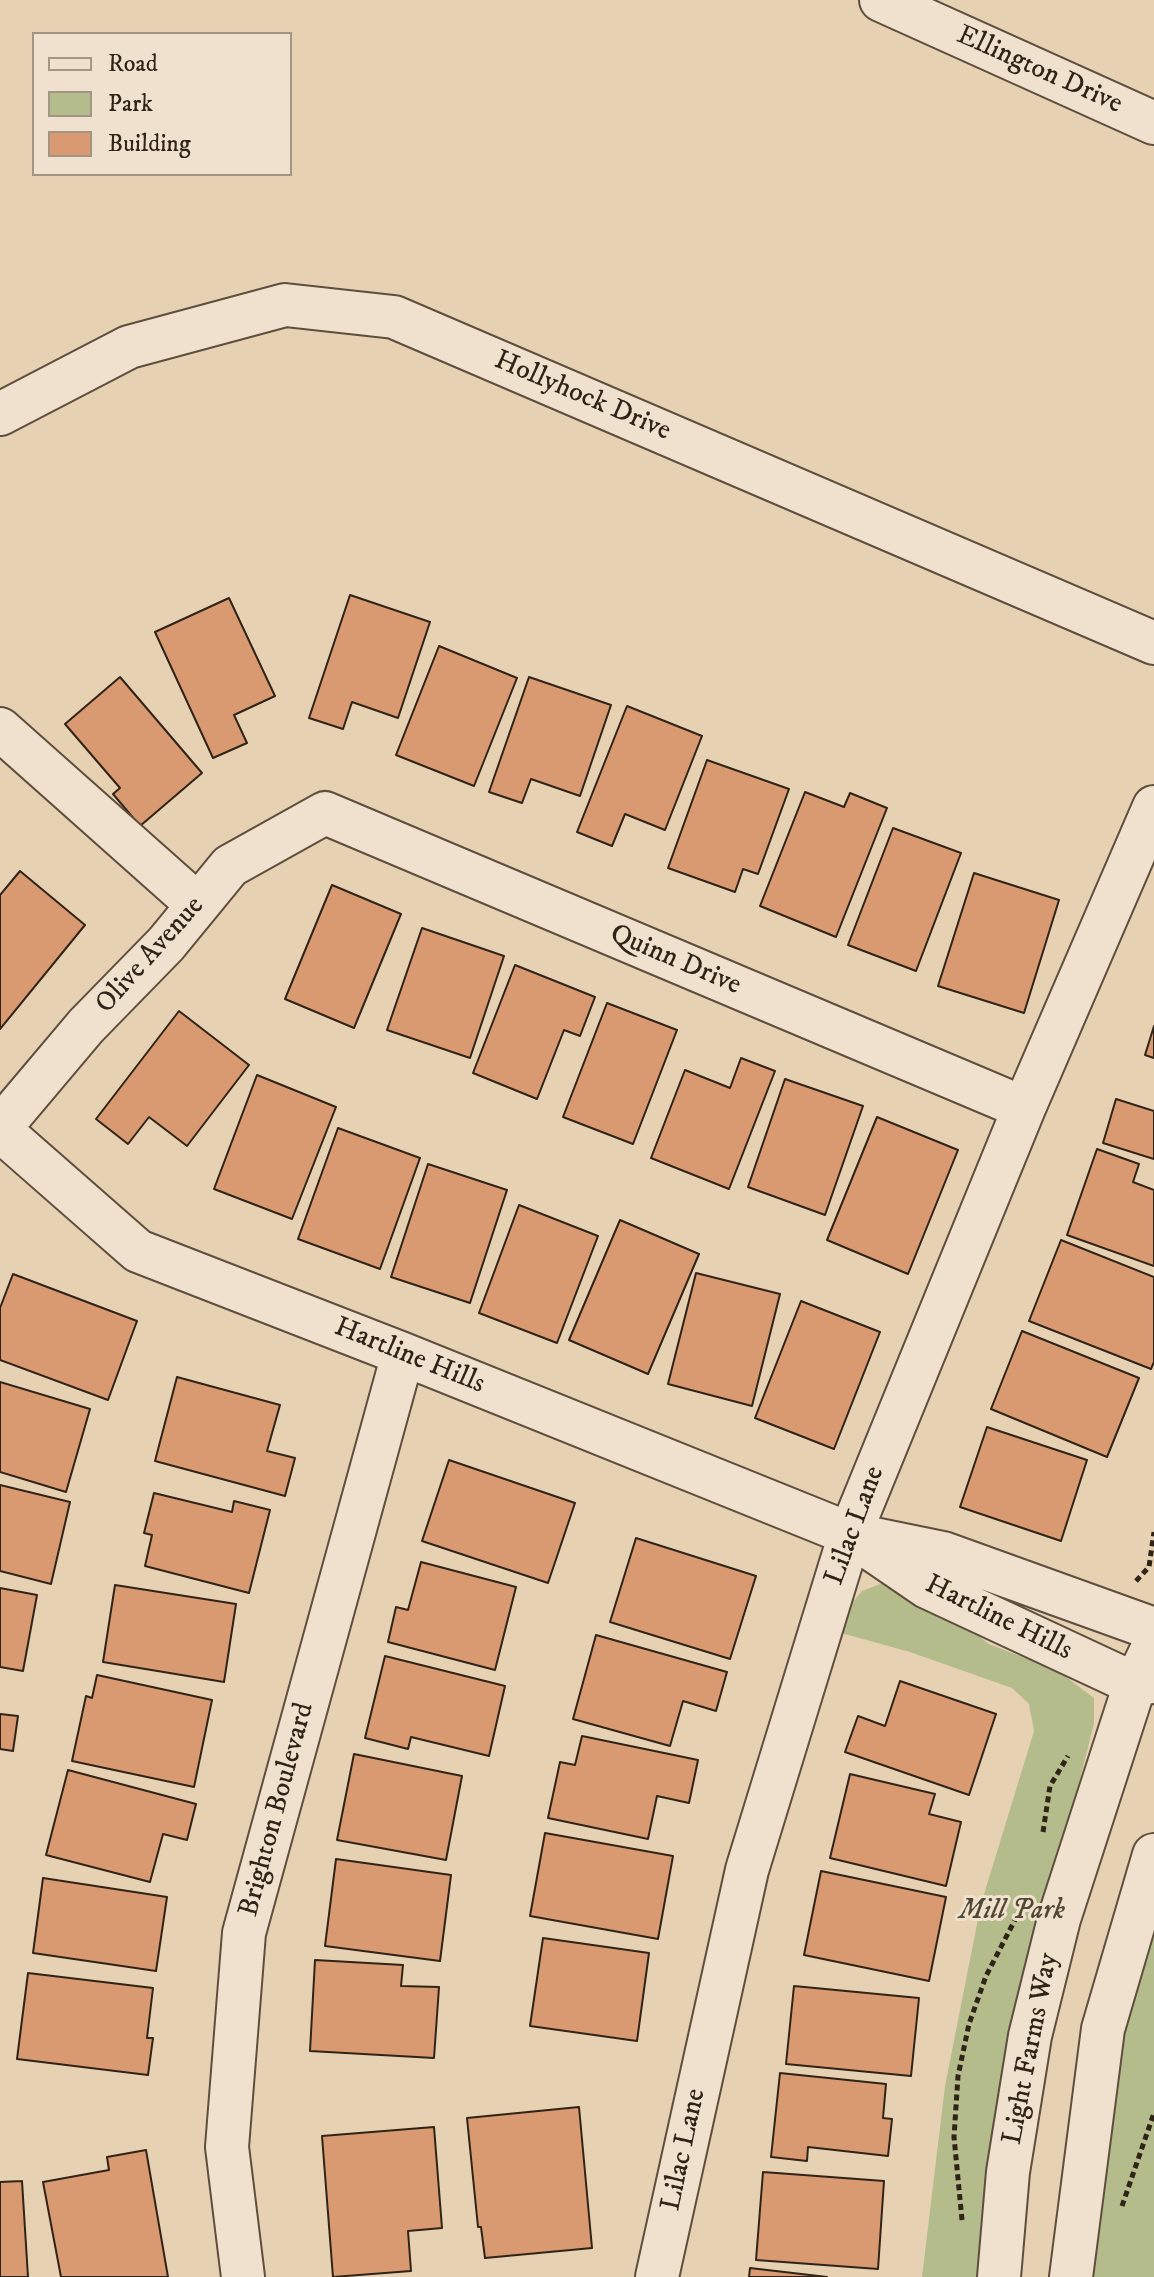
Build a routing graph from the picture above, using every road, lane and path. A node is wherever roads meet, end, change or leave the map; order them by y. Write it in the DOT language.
graph roads {
  1 [pos="881,0"];
  2 [pos="1154,123"];
  3 [pos="0,414"];
  4 [pos="1154,643"];
  5 [pos="0,729"];
  6 [pos="1154,807"];
  7 [pos="325,813"];
  8 [pos="198,905"];
  9 [pos="1024,1108"];
  10 [pos="0,1129"];
  11 [pos="403,1354"];
  12 [pos="850,1534"];
  13 [pos="1154,1629"];
  14 [pos="1154,1645"];
  15 [pos="1144,1683"];
  16 [pos="1154,1855"];
  17 [pos="1154,2113"];
  18 [pos="1121,2209"];
  19 [pos="243,2277"];
  20 [pos="657,2277"];
  21 [pos="999,2277"];
  22 [pos="1071,2277"];
  1 -- 2 [label="street, Ellington Drive"];
  3 -- 4 [label="street, Hollyhock Drive"];
  5 -- 8 [label="street"];
  6 -- 9 [label="street, Lilac Lane"];
  7 -- 8 [label="street, Olive Avenue"];
  7 -- 9 [label="street, Quinn Drive"];
  8 -- 10 [label="street, Olive Avenue"];
  9 -- 12 [label="street, Lilac Lane"];
  10 -- 11 [label="street, Hartline Hills"];
  11 -- 12 [label="street, Hartline Hills"];
  11 -- 19 [label="street, Brighton Boulevard"];
  12 -- 13 [label="street, Hartline Hills"];
  12 -- 15 [label="street, Hartline Hills"];
  12 -- 20 [label="street, Lilac Lane"];
  14 -- 15 [label="street, Light Farms Way"];
  15 -- 21 [label="street, Light Farms Way"];
  16 -- 22 [label="street"];
  17 -- 18 [label="path"];
}
